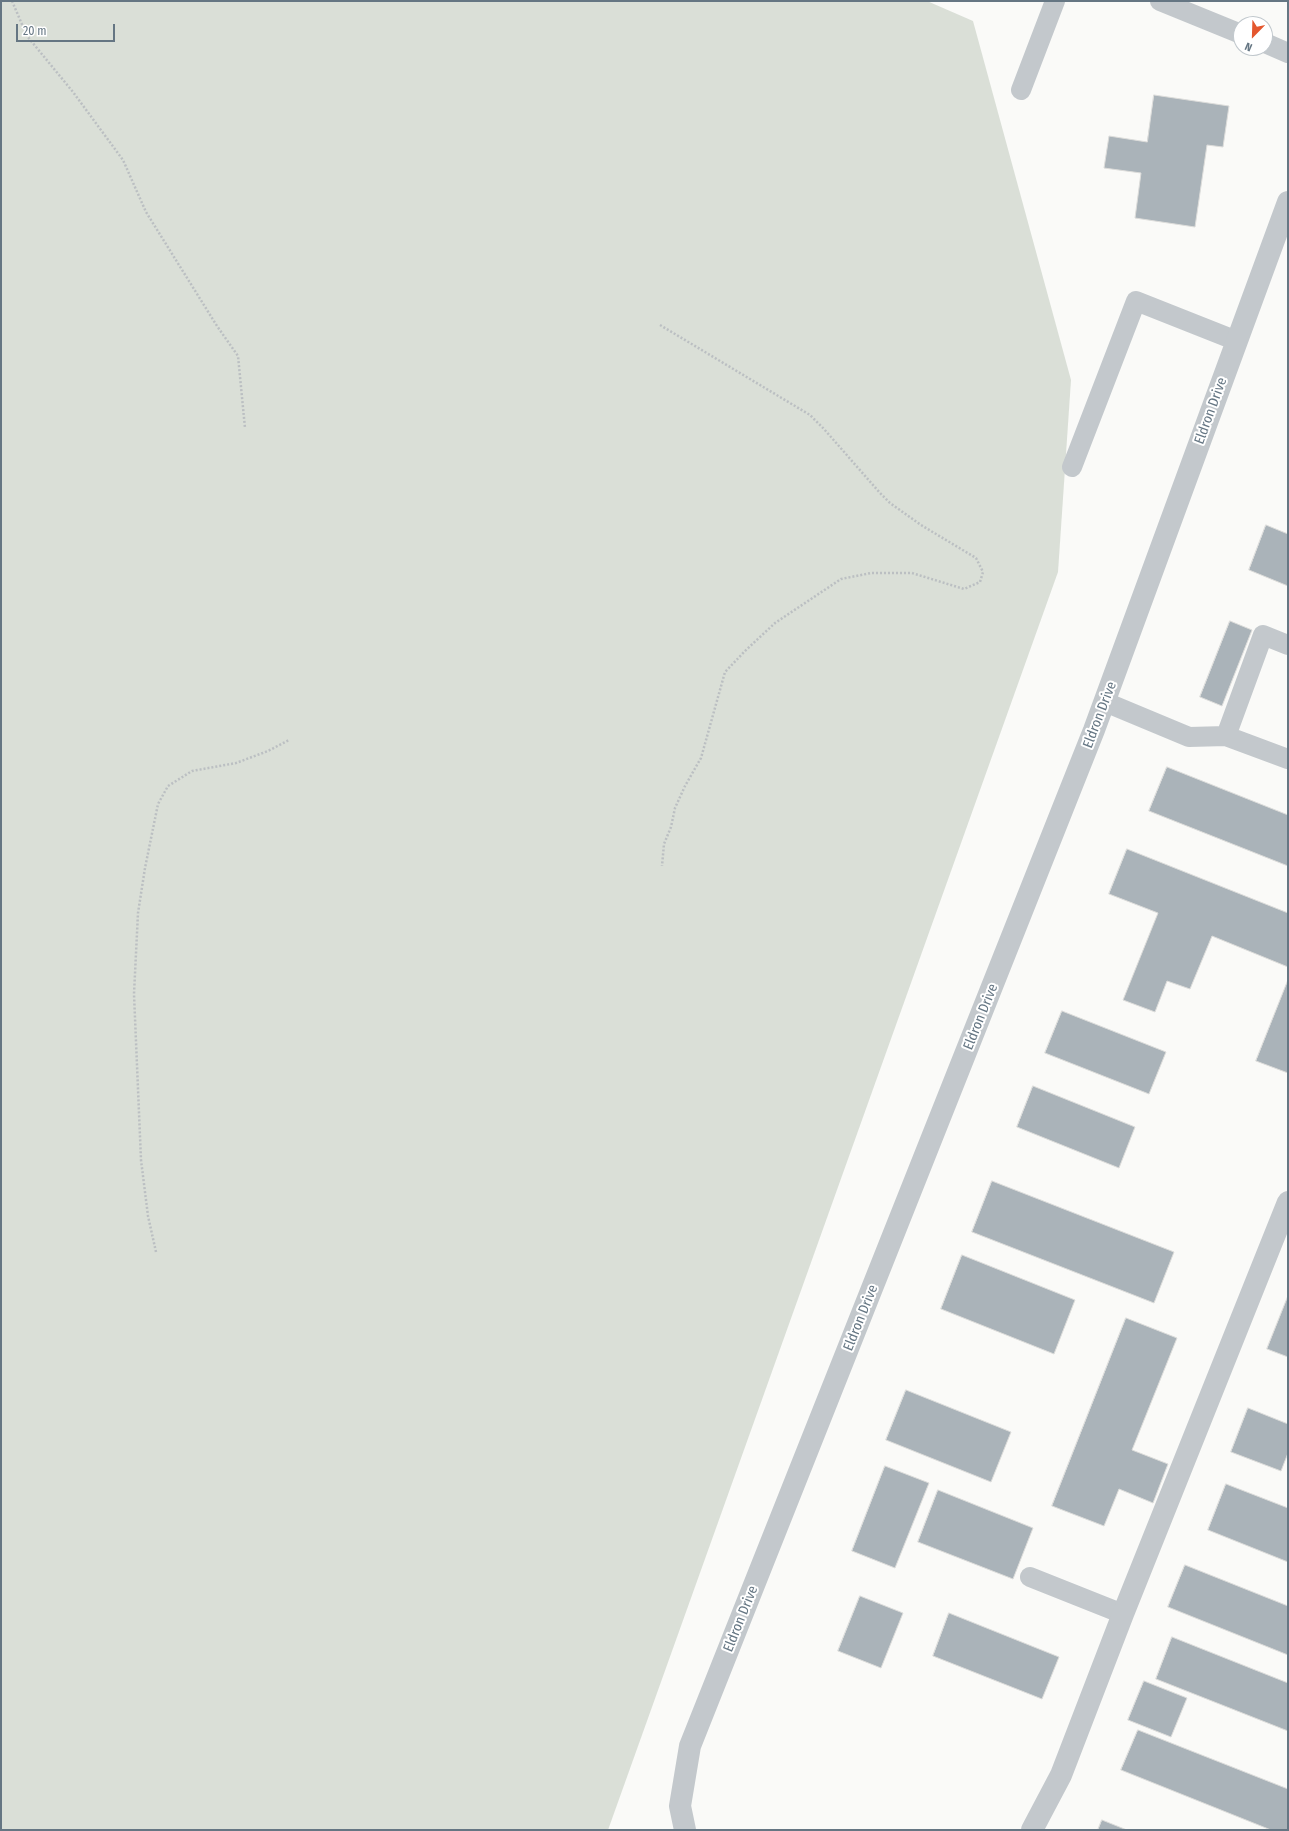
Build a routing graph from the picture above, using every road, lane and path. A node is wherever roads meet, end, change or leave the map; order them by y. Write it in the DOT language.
graph roads {
  1 [pos="12,1"];
  2 [pos="1055,1"];
  3 [pos="1160,1"];
  4 [pos="1233,31"];
  5 [pos="1273,46"];
  6 [pos="1288,53"];
  7 [pos="1021,90"];
  8 [pos="1288,202"];
  9 [pos="660,325"];
  10 [pos="1237,341"];
  11 [pos="245,428"];
  12 [pos="1072,467"];
  13 [pos="1288,645"];
  14 [pos="1105,702"];
  15 [pos="1226,736"];
  16 [pos="289,740"];
  17 [pos="1288,759"];
  18 [pos="662,866"];
  19 [pos="1288,1202"];
  20 [pos="156,1252"];
  21 [pos="1030,1577"];
  22 [pos="1123,1614"];
  23 [pos="686,1830"];
  24 [pos="1032,1830"];
  1 -- 11 [label="path"];
  2 -- 7 [label="lane"];
  3 -- 4 [label="lane"];
  5 -- 6 [label="lane"];
  8 -- 10 [label="street, Eldron Drive"];
  9 -- 18 [label="path"];
  10 -- 12 [label="lane"];
  10 -- 14 [label="street, Eldron Drive"];
  13 -- 15 [label="lane"];
  14 -- 15 [label="lane"];
  14 -- 23 [label="street, Eldron Drive"];
  15 -- 17 [label="lane"];
  16 -- 20 [label="path"];
  19 -- 22 [label="street"];
  21 -- 22 [label="lane"];
  22 -- 24 [label="street"];
}
